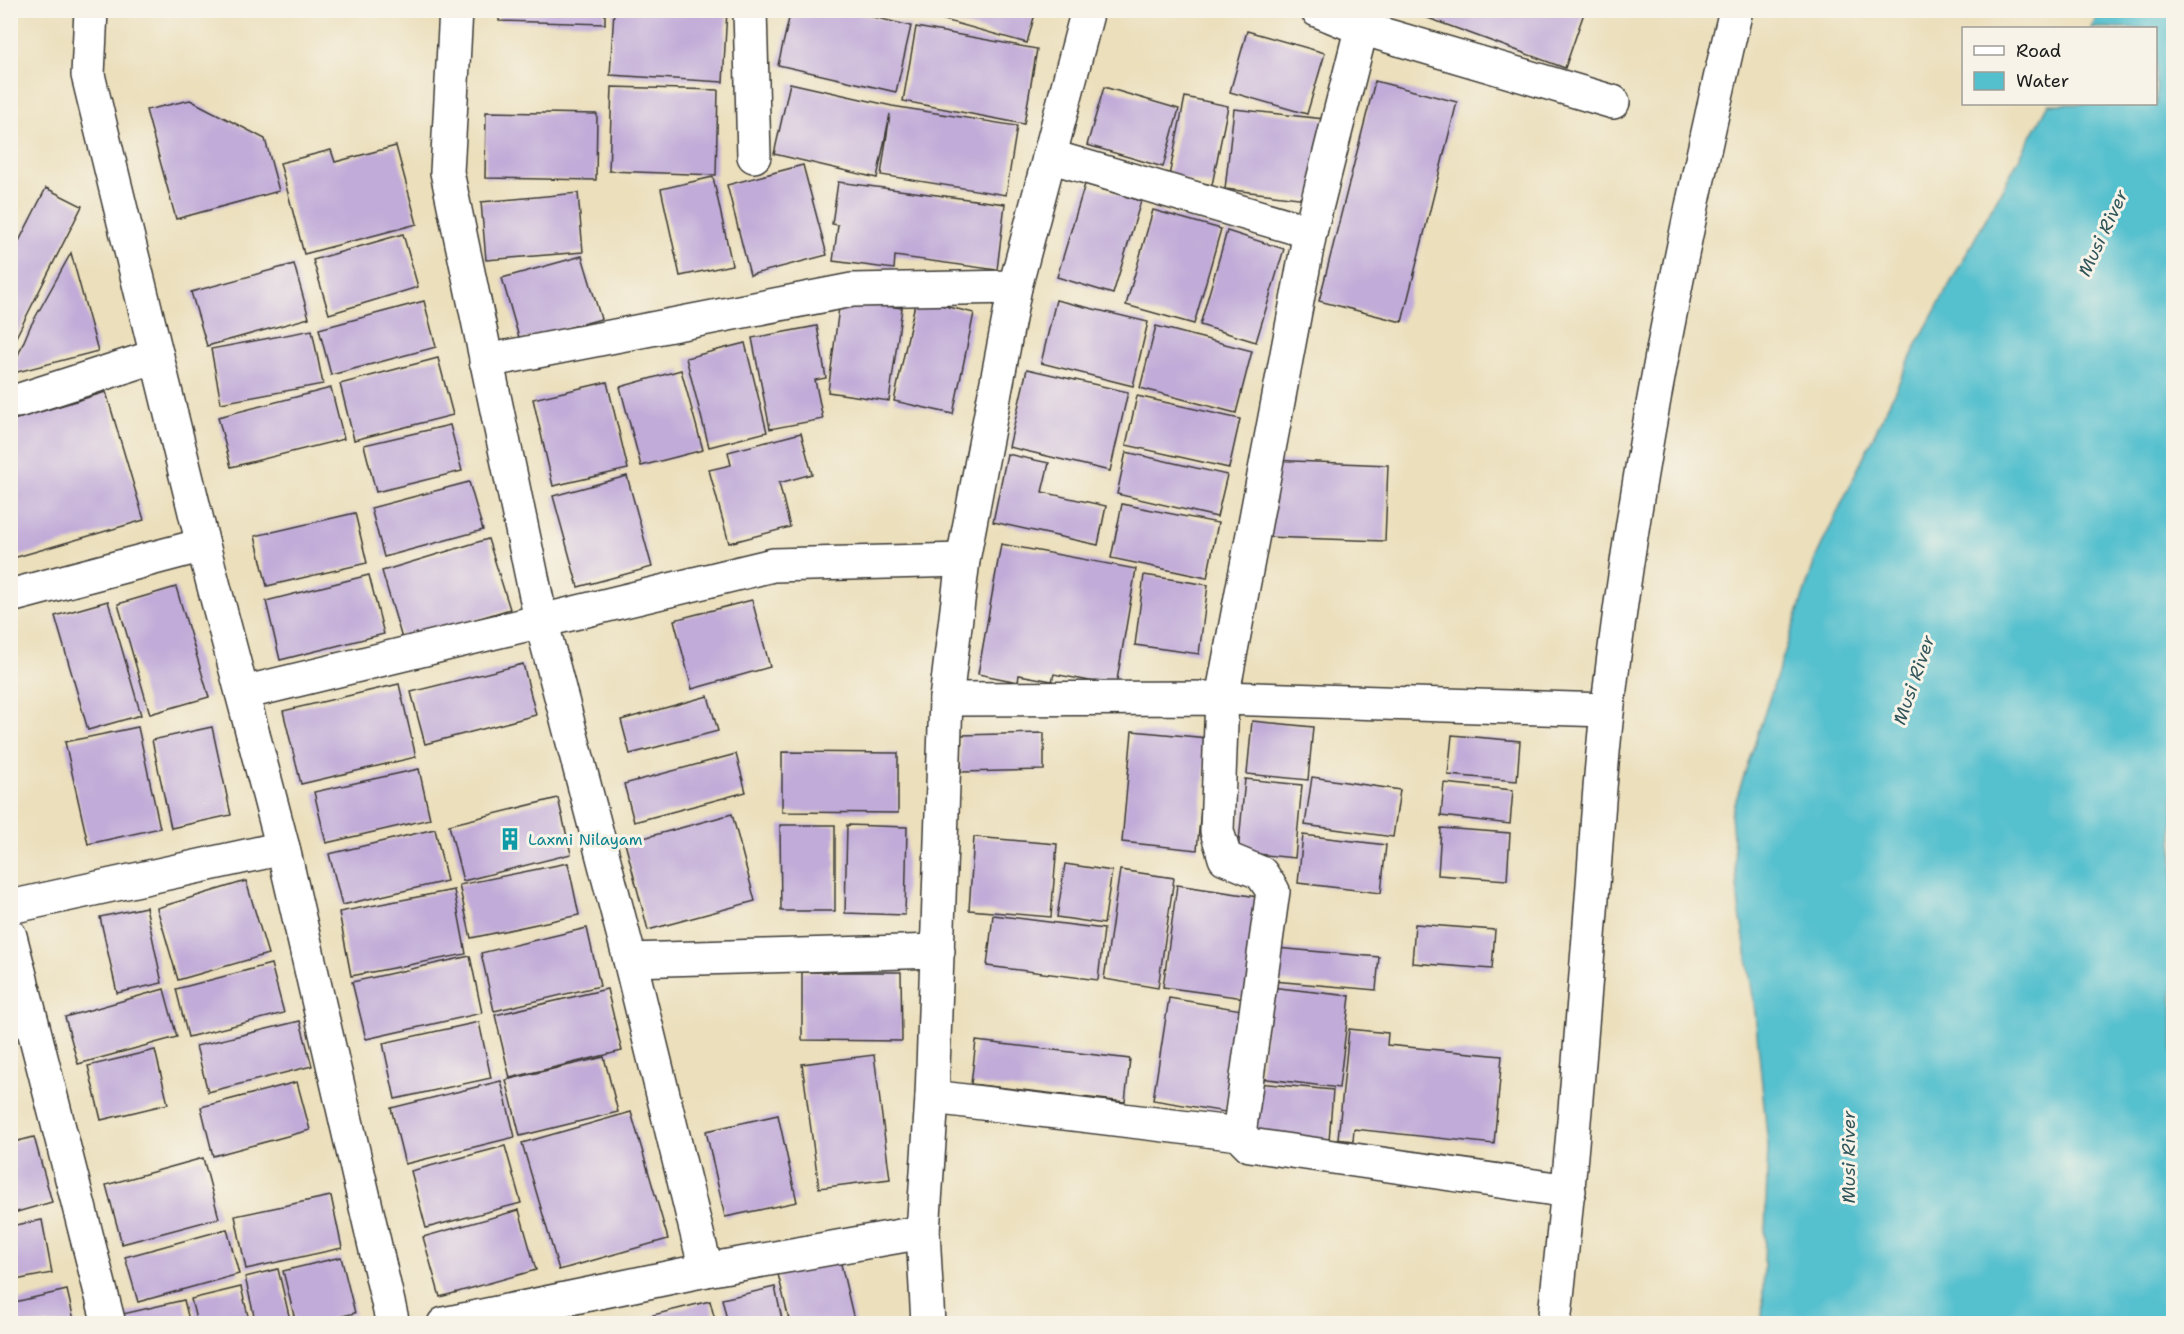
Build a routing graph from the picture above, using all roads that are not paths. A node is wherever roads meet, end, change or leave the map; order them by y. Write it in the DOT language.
graph roads {
  1 [pos="91,10"];
  2 [pos="456,10"];
  3 [pos="750,10"];
  4 [pos="1088,10"];
  5 [pos="1317,10"];
  6 [pos="1736,10"];
  7 [pos="1364,19"];
  8 [pos="1613,102"];
  9 [pos="754,156"];
  10 [pos="1049,156"];
  11 [pos="1310,232"];
  12 [pos="1015,287"];
  13 [pos="157,356"];
  14 [pos="486,361"];
  15 [pos="17,401"];
  16 [pos="203,545"];
  17 [pos="963,560"];
  18 [pos="10,596"];
  19 [pos="541,620"];
  20 [pos="243,693"];
  21 [pos="1222,698"];
  22 [pos="946,699"];
  23 [pos="1607,710"];
  24 [pos="283,848"];
  25 [pos="10,907"];
  26 [pos="10,936"];
  27 [pos="938,951"];
  28 [pos="630,960"];
  29 [pos="932,1097"];
  30 [pos="1239,1134"];
  31 [pos="1569,1191"];
  32 [pos="923,1232"];
  33 [pos="706,1270"];
  34 [pos="109,1323"];
  35 [pos="393,1323"];
  36 [pos="444,1323"];
  37 [pos="928,1323"];
  38 [pos="1554,1323"];
  1 -- 13 [label="street"];
  2 -- 14 [label="street"];
  3 -- 9 [label="street"];
  4 -- 10 [label="street"];
  5 -- 7 [label="street"];
  6 -- 23 [label="street"];
  7 -- 8 [label="street"];
  7 -- 11 [label="street"];
  10 -- 11 [label="street"];
  10 -- 12 [label="street"];
  11 -- 21 [label="street"];
  12 -- 14 [label="street"];
  12 -- 17 [label="street"];
  13 -- 15 [label="street"];
  13 -- 16 [label="street"];
  14 -- 19 [label="street"];
  16 -- 18 [label="street"];
  16 -- 20 [label="street"];
  17 -- 19 [label="street"];
  17 -- 22 [label="street"];
  19 -- 20 [label="street"];
  19 -- 28 [label="street"];
  20 -- 24 [label="street"];
  21 -- 22 [label="street"];
  21 -- 23 [label="street"];
  21 -- 30 [label="street"];
  22 -- 27 [label="street"];
  23 -- 31 [label="street"];
  24 -- 25 [label="street"];
  24 -- 35 [label="street"];
  26 -- 34 [label="street"];
  27 -- 28 [label="street"];
  27 -- 29 [label="street"];
  28 -- 33 [label="street"];
  29 -- 30 [label="street"];
  29 -- 32 [label="street"];
  30 -- 31 [label="street"];
  31 -- 38 [label="street"];
  32 -- 33 [label="street"];
  32 -- 37 [label="street"];
  33 -- 36 [label="street"];
}
